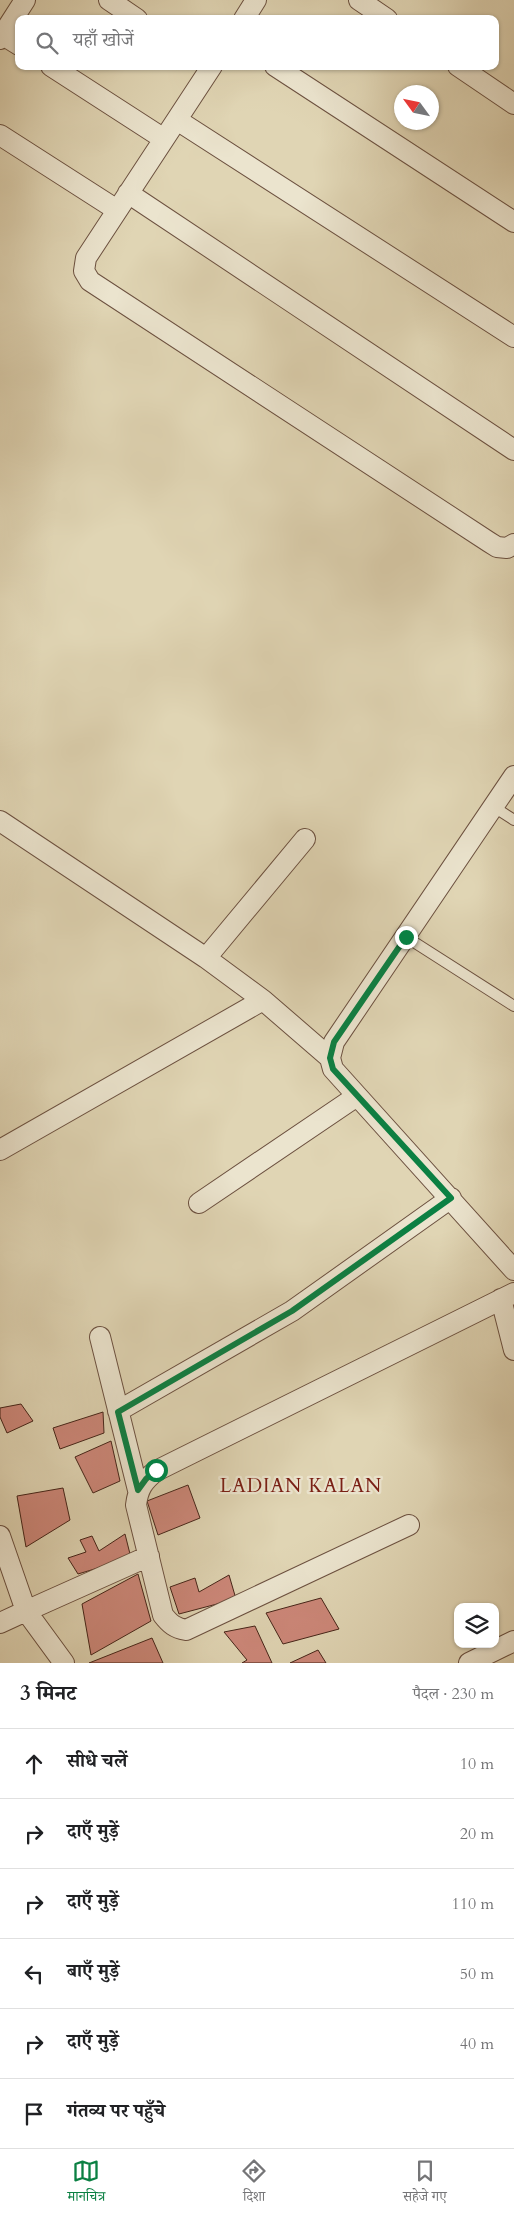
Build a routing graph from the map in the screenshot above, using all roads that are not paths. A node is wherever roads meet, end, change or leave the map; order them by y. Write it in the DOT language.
graph roads {
  1 [pos="25,0"];
  2 [pos="109,0"];
  3 [pos="256,0"];
  4 [pos="359,0"];
  5 [pos="18,15"];
  6 [pos="131,15"];
  7 [pos="247,15"];
  8 [pos="381,15"];
  9 [pos="15,22"];
  10 [pos="7,40"];
  11 [pos="58,70"];
  12 [pos="209,70"];
  13 [pos="280,70"];
  14 [pos="464,70"];
  15 [pos="514,104"];
  16 [pos="177,120"];
  17 [pos="0,135"];
  18 [pos="164,139"];
  19 [pos="128,193"];
  20 [pos="117,210"];
  21 [pos="514,222"];
  22 [pos="514,337"];
  23 [pos="514,450"];
  24 [pos="514,544"];
  25 [pos="514,776"];
  26 [pos="494,807"];
  27 [pos="514,820"];
  28 [pos="0,821"];
  29 [pos="306,839"];
  30 [pos="406,937"];
  31 [pos="206,958"];
  32 [pos="262,1000"];
  33 [pos="514,1006"];
  34 [pos="330,1058"];
  35 [pos="357,1096"];
  36 [pos="0,1150"];
  37 [pos="451,1198"];
  38 [pos="199,1203"];
  39 [pos="514,1270"];
  40 [pos="508,1296"];
  41 [pos="100,1337"];
  42 [pos="514,1350"];
  43 [pos="118,1412"];
  44 [pos="138,1490"];
  45 [pos="409,1525"];
  46 [pos="0,1536"];
  47 [pos="149,1556"];
  48 [pos="26,1611"];
  49 [pos="0,1623"];
  50 [pos="514,1641"];
  51 [pos="64,1663"];
  52 [pos="469,1663"];
  1 -- 5 [label="street"];
  2 -- 6 [label="street"];
  3 -- 7 [label="street"];
  4 -- 8 [label="street"];
  9 -- 10 [label="street"];
  11 -- 18 [label="street"];
  12 -- 16 [label="street"];
  13 -- 21 [label="street"];
  14 -- 15 [label="street"];
  16 -- 18 [label="street"];
  16 -- 22 [label="street"];
  17 -- 20 [label="street"];
  18 -- 19 [label="street"];
  19 -- 20 [label="street"];
  19 -- 23 [label="street"];
  20 -- 24 [label="street"];
  25 -- 26 [label="street"];
  26 -- 27 [label="lane"];
  26 -- 30 [label="street"];
  28 -- 31 [label="street"];
  29 -- 31 [label="street"];
  30 -- 33 [label="lane"];
  30 -- 34 [label="street"];
  31 -- 32 [label="street"];
  32 -- 34 [label="street"];
  32 -- 36 [label="street"];
  34 -- 35 [label="street"];
  35 -- 37 [label="street"];
  35 -- 38 [label="street"];
  37 -- 39 [label="street"];
  37 -- 43 [label="street"];
  40 -- 42 [label="street"];
  40 -- 44 [label="street"];
  41 -- 43 [label="street"];
  43 -- 44 [label="street"];
  44 -- 47 [label="street"];
  45 -- 47 [label="street"];
  46 -- 48 [label="street"];
  47 -- 48 [label="street"];
  48 -- 49 [label="street"];
  48 -- 51 [label="street"];
  50 -- 52 [label="street"];
}
